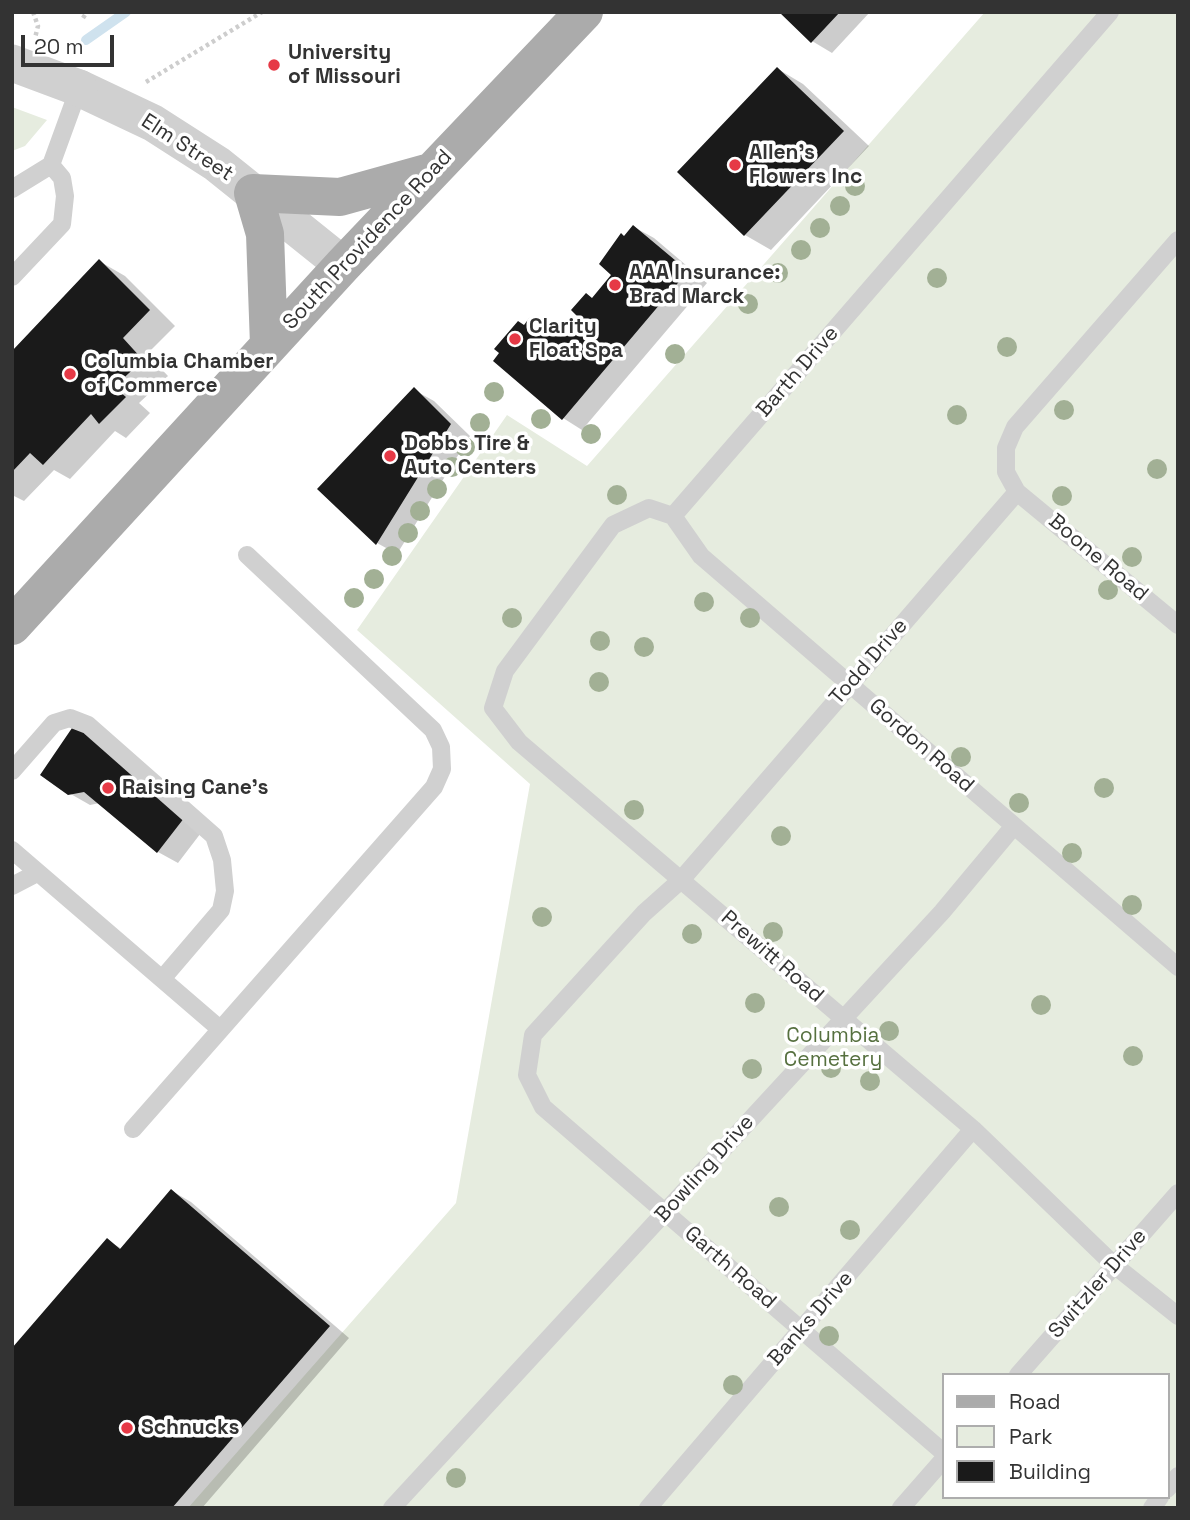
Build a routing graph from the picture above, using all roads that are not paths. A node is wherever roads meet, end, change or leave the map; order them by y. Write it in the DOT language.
graph roads {
  1 [pos="584,12"];
  2 [pos="1110,12"];
  3 [pos="24,51"];
  4 [pos="79,88"];
  5 [pos="51,165"];
  6 [pos="432,172"];
  7 [pos="12,189"];
  8 [pos="253,193"];
  9 [pos="1178,240"];
  10 [pos="343,265"];
  11 [pos="12,277"];
  12 [pos="270,345"];
  13 [pos="1017,492"];
  14 [pos="673,516"];
  15 [pos="247,555"];
  16 [pos="13,623"];
  17 [pos="1178,625"];
  18 [pos="849,684"];
  19 [pos="12,771"];
  20 [pos="1013,827"];
  21 [pos="12,850"];
  22 [pos="37,873"];
  23 [pos="681,880"];
  24 [pos="12,886"];
  25 [pos="1178,967"];
  26 [pos="162,979"];
  27 [pos="842,1018"];
  28 [pos="220,1029"];
  29 [pos="527,1075"];
  30 [pos="133,1129"];
  31 [pos="973,1129"];
  32 [pos="1178,1193"];
  33 [pos="665,1213"];
  34 [pos="1114,1265"];
  35 [pos="1178,1316"];
  36 [pos="802,1331"];
  37 [pos="1020,1373"];
  38 [pos="942,1451"];
  39 [pos="942,1461"];
  40 [pos="391,1508"];
  41 [pos="648,1508"];
  42 [pos="901,1508"];
  1 -- 6 [label="main road, South Providence Road"];
  2 -- 14 [label="lane, Barth Drive"];
  3 -- 4 [label="street, Elm Street, bridge"];
  4 -- 5 [label="lane"];
  4 -- 8 [label="street, Elm Street"];
  5 -- 7 [label="lane"];
  5 -- 11 [label="lane"];
  6 -- 8 [label="main road"];
  6 -- 10 [label="main road, South Providence Road"];
  8 -- 10 [label="street, Elm Street"];
  8 -- 12 [label="main road"];
  9 -- 13 [label="lane"];
  10 -- 12 [label="main road, South Providence Road"];
  12 -- 16 [label="main road, South Providence Road"];
  13 -- 17 [label="lane, Boone Road"];
  13 -- 18 [label="lane, Todd Drive"];
  14 -- 18 [label="lane, Gordon Road"];
  14 -- 23 [label="lane, Prewitt Road"];
  15 -- 28 [label="lane"];
  18 -- 20 [label="lane, Gordon Road"];
  18 -- 23 [label="lane, Todd Drive"];
  19 -- 26 [label="lane"];
  20 -- 25 [label="lane, Gordon Road"];
  20 -- 27 [label="lane, Bowling Drive"];
  21 -- 22 [label="lane"];
  22 -- 24 [label="lane"];
  22 -- 26 [label="lane"];
  23 -- 27 [label="lane, Prewitt Road"];
  23 -- 29 [label="lane, Todd Drive"];
  26 -- 28 [label="lane"];
  27 -- 31 [label="lane, Prewitt Road"];
  27 -- 33 [label="lane, Bowling Drive"];
  28 -- 30 [label="lane"];
  29 -- 33 [label="lane, Garth Road"];
  31 -- 34 [label="lane, Prewitt Road"];
  31 -- 36 [label="lane, Banks Drive"];
  32 -- 34 [label="lane, Switzler Drive"];
  33 -- 36 [label="lane, Garth Road"];
  33 -- 40 [label="lane, Bowling Drive"];
  34 -- 35 [label="lane, Prewitt Road"];
  34 -- 37 [label="lane, Switzler Drive"];
  36 -- 38 [label="lane, Garth Road"];
  36 -- 41 [label="lane, Banks Drive"];
  39 -- 42 [label="lane"];
}
